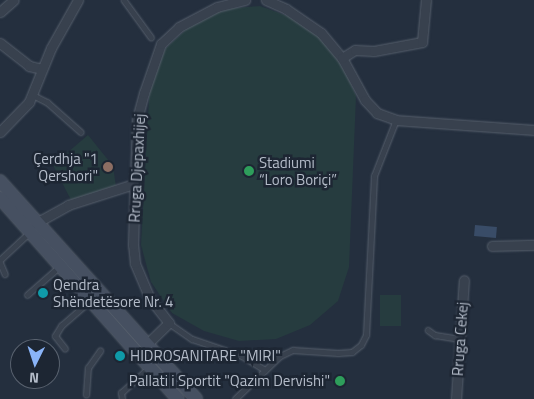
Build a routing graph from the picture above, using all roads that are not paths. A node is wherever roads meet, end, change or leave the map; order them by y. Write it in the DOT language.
graph roads {
  1 [pos="14,0"];
  2 [pos="78,0"];
  3 [pos="124,0"];
  4 [pos="245,0"];
  5 [pos="266,0"];
  6 [pos="426,0"];
  7 [pos="0,12"];
  8 [pos="151,37"];
  9 [pos="0,43"];
  10 [pos="342,58"];
  11 [pos="42,69"];
  12 [pos="33,95"];
  13 [pos="396,120"];
  14 [pos="534,130"];
  15 [pos="0,132"];
  16 [pos="81,132"];
  17 [pos="0,181"];
  18 [pos="134,184"];
  19 [pos="0,198"];
  20 [pos="33,227"];
  21 [pos="534,245"];
  22 [pos="492,246"];
  23 [pos="0,261"];
  24 [pos="60,266"];
  25 [pos="5,274"];
  26 [pos="464,280"];
  27 [pos="27,295"];
  28 [pos="94,297"];
  29 [pos="169,323"];
  30 [pos="428,330"];
  31 [pos="460,339"];
  32 [pos="148,343"];
  33 [pos="65,349"];
  34 [pos="100,351"];
  35 [pos="150,368"];
  36 [pos="265,370"];
  37 [pos="86,395"];
  38 [pos="122,399"];
  39 [pos="178,399"];
  40 [pos="196,399"];
  41 [pos="235,399"];
  42 [pos="456,399"];
  1 -- 7 [label="street"];
  2 -- 11 [label="street"];
  3 -- 8 [label="lane"];
  4 -- 18 [label="street, Rruga Djepaxhijej"];
  5 -- 10 [label="street"];
  6 -- 10 [label="street"];
  9 -- 11 [label="street"];
  10 -- 13 [label="street"];
  11 -- 12 [label="street"];
  12 -- 15 [label="street"];
  12 -- 16 [label="lane"];
  13 -- 14 [label="street"];
  13 -- 36 [label="lane"];
  17 -- 20 [label="main road"];
  18 -- 20 [label="street"];
  18 -- 29 [label="street, Rruga Djepaxhijej"];
  19 -- 20 [label="main road"];
  20 -- 23 [label="lane"];
  20 -- 24 [label="main road"];
  20 -- 28 [label="main road"];
  21 -- 22 [label="street"];
  23 -- 25 [label="lane"];
  24 -- 27 [label="lane"];
  24 -- 28 [label="main road"];
  26 -- 31 [label="street, Rruga Cekej"];
  28 -- 32 [label="main road"];
  28 -- 33 [label="lane"];
  28 -- 35 [label="main road"];
  29 -- 32 [label="street"];
  29 -- 36 [label="lane"];
  30 -- 31 [label="lane"];
  31 -- 42 [label="street, Rruga Cekej"];
  32 -- 40 [label="main road"];
  34 -- 37 [label="lane"];
  35 -- 38 [label="lane"];
  35 -- 39 [label="main road"];
  36 -- 41 [label="lane"];
}
